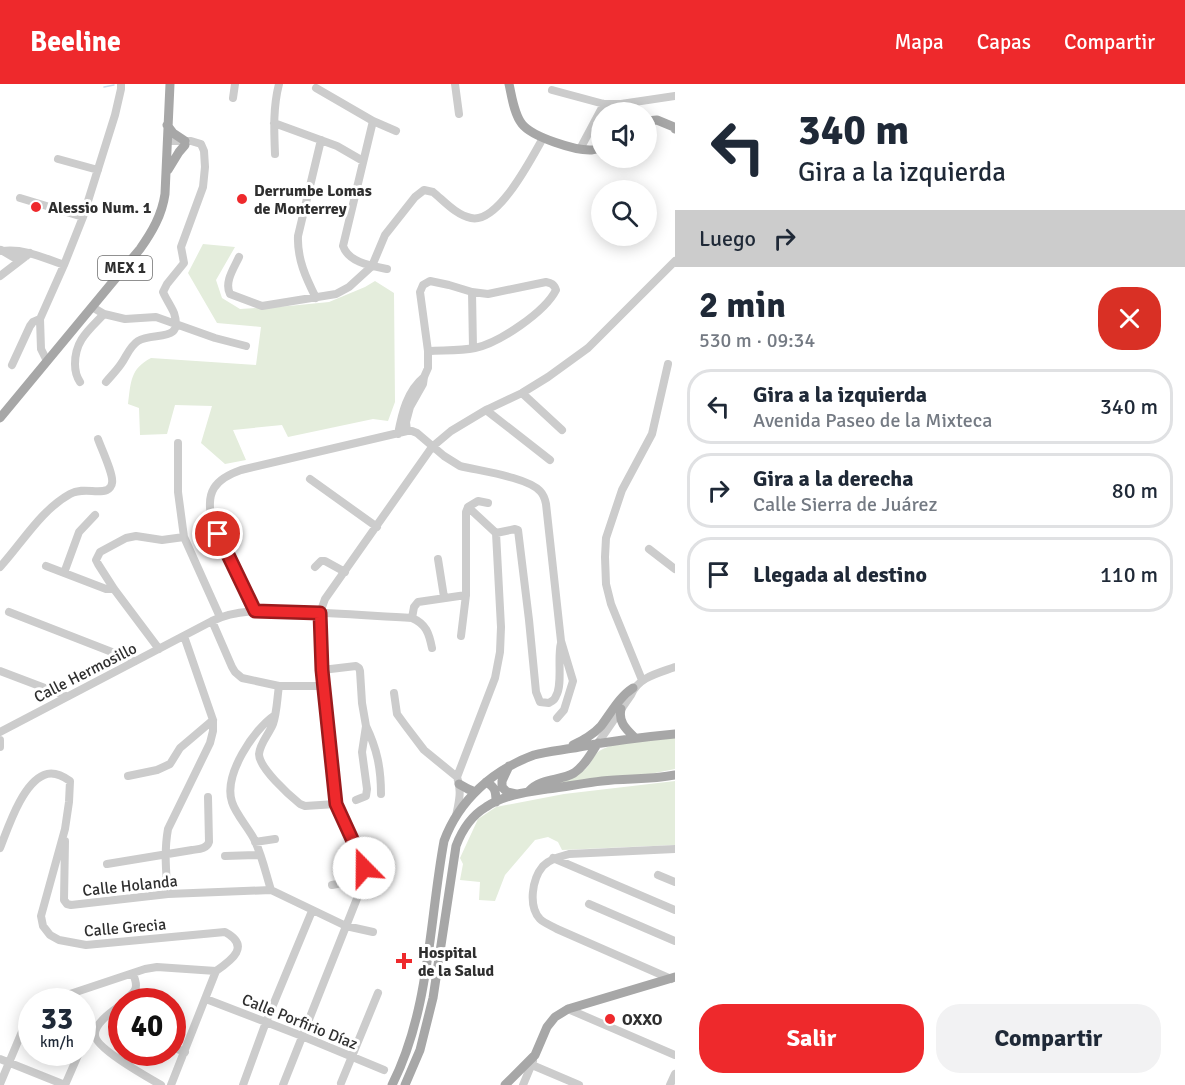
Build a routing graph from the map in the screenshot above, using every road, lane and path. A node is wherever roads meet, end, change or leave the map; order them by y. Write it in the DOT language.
graph roads {
  1 [pos="121,84"];
  2 [pos="170,84"];
  3 [pos="236,84"];
  4 [pos="279,84"];
  5 [pos="455,84"];
  6 [pos="509,84"];
  7 [pos="316,88"];
  8 [pos="552,90"];
  9 [pos="675,96"];
  10 [pos="233,98"];
  11 [pos="597,102"];
  12 [pos="634,102"];
  13 [pos="459,114"];
  14 [pos="657,120"];
  15 [pos="373,121"];
  16 [pos="274,123"];
  17 [pos="167,125"];
  18 [pos="591,128"];
  19 [pos="675,129"];
  20 [pos="396,131"];
  21 [pos="543,138"];
  22 [pos="321,140"];
  23 [pos="167,143"];
  24 [pos="189,143"];
  25 [pos="580,149"];
  26 [pos="591,150"];
  27 [pos="276,154"];
  28 [pos="58,159"];
  29 [pos="363,161"];
  30 [pos="98,170"];
  31 [pos="166,172"];
  32 [pos="20,198"];
  33 [pos="83,217"];
  34 [pos="1,250"];
  35 [pos="30,254"];
  36 [pos="239,256"];
  37 [pos="675,261"];
  38 [pos="64,265"];
  39 [pos="372,266"];
  40 [pos="387,269"];
  41 [pos="0,276"];
  42 [pos="472,292"];
  43 [pos="316,298"];
  44 [pos="92,307"];
  45 [pos="104,314"];
  46 [pos="40,319"];
  47 [pos="176,324"];
  48 [pos="246,346"];
  49 [pos="473,348"];
  50 [pos="428,351"];
  51 [pos="46,361"];
  52 [pos="668,364"];
  53 [pos="12,365"];
  54 [pos="424,377"];
  55 [pos="80,382"];
  56 [pos="106,382"];
  57 [pos="522,393"];
  58 [pos="486,410"];
  59 [pos="0,418"];
  60 [pos="562,430"];
  61 [pos="407,431"];
  62 [pos="398,434"];
  63 [pos="98,440"];
  64 [pos="178,443"];
  65 [pos="432,447"];
  66 [pos="550,460"];
  67 [pos="310,479"];
  68 [pos="488,503"];
  69 [pos="467,508"];
  70 [pos="95,515"];
  71 [pos="377,527"];
  72 [pos="496,533"];
  73 [pos="184,537"];
  74 [pos="649,549"];
  75 [pos="438,559"];
  76 [pos="46,566"];
  77 [pos="0,567"];
  78 [pos="315,567"];
  79 [pos="675,569"];
  80 [pos="345,572"];
  81 [pos="64,573"];
  82 [pos="114,589"];
  83 [pos="466,595"];
  84 [pos="444,597"];
  85 [pos="255,611"];
  86 [pos="9,612"];
  87 [pos="320,613"];
  88 [pos="220,617"];
  89 [pos="411,618"];
  90 [pos="212,621"];
  91 [pos="184,636"];
  92 [pos="461,636"];
  93 [pos="561,641"];
  94 [pos="432,648"];
  95 [pos="159,649"];
  96 [pos="135,661"];
  97 [pos="675,667"];
  98 [pos="322,670"];
  99 [pos="0,671"];
  100 [pos="642,680"];
  101 [pos="279,686"];
  102 [pos="324,686"];
  103 [pos="633,688"];
  104 [pos="394,693"];
  105 [pos="66,696"];
  106 [pos="621,709"];
  107 [pos="275,715"];
  108 [pos="557,718"];
  109 [pos="213,720"];
  110 [pos="366,726"];
  111 [pos="0,732"];
  112 [pos="675,734"];
  113 [pos="635,738"];
  114 [pos="0,740"];
  115 [pos="598,742"];
  116 [pos="0,747"];
  117 [pos="565,750"];
  118 [pos="509,766"];
  119 [pos="675,775"];
  120 [pos="128,776"];
  121 [pos="458,780"];
  122 [pos="486,782"];
  123 [pos="475,792"];
  124 [pos="523,793"];
  125 [pos="381,794"];
  126 [pos="208,797"];
  127 [pos="356,800"];
  128 [pos="496,802"];
  129 [pos="336,804"];
  130 [pos="455,816"];
  131 [pos="64,830"];
  132 [pos="275,839"];
  133 [pos="255,842"];
  134 [pos="0,848"];
  135 [pos="675,849"];
  136 [pos="166,854"];
  137 [pos="260,855"];
  138 [pos="225,856"];
  139 [pos="553,858"];
  140 [pos="107,864"];
  141 [pos="658,875"];
  142 [pos="363,879"];
  143 [pos="675,882"];
  144 [pos="332,885"];
  145 [pos="271,890"];
  146 [pos="168,894"];
  147 [pos="589,904"];
  148 [pos="675,910"];
  149 [pos="312,911"];
  150 [pos="346,926"];
  151 [pos="373,932"];
  152 [pos="675,941"];
  153 [pos="216,971"];
  154 [pos="133,974"];
  155 [pos="674,979"];
  156 [pos="90,988"];
  157 [pos="136,988"];
  158 [pos="378,993"];
  159 [pos="206,999"];
  160 [pos="568,1009"];
  161 [pos="108,1016"];
  162 [pos="267,1022"];
  163 [pos="302,1036"];
  164 [pos="18,1043"];
  165 [pos="186,1049"];
  166 [pos="108,1051"];
  167 [pos="535,1055"];
  168 [pos="675,1055"];
  169 [pos="352,1056"];
  170 [pos="0,1059"];
  171 [pos="9,1062"];
  172 [pos="532,1065"];
  173 [pos="73,1066"];
  174 [pos="130,1066"];
  175 [pos="179,1066"];
  176 [pos="384,1071"];
  177 [pos="675,1074"];
  178 [pos="394,1081"];
  179 [pos="342,1083"];
  180 [pos="406,1083"];
  181 [pos="0,1084"];
  182 [pos="65,1085"];
  183 [pos="161,1085"];
  184 [pos="171,1085"];
  185 [pos="243,1085"];
  186 [pos="283,1085"];
  187 [pos="505,1085"];
  188 [pos="523,1085"];
  189 [pos="579,1085"];
  190 [pos="670,1085"];
  1 -- 30 [label="street"];
  2 -- 17 [label="main road, MEX 1"];
  3 -- 10 [label="street"];
  4 -- 16 [label="street"];
  5 -- 13 [label="street"];
  6 -- 21 [label="main road"];
  7 -- 15 [label="street"];
  8 -- 11 [label="street"];
  9 -- 12 [label="street"];
  14 -- 19 [label="main road"];
  15 -- 20 [label="street"];
  15 -- 29 [label="street"];
  16 -- 22 [label="street"];
  16 -- 27 [label="street"];
  17 -- 23 [label="main road, MEX 1"];
  17 -- 24 [label="main road"];
  18 -- 25 [label="street"];
  21 -- 25 [label="main road"];
  21 -- 39 [label="street"];
  22 -- 29 [label="street"];
  22 -- 43 [label="street"];
  23 -- 24 [label="street"];
  23 -- 31 [label="main road, MEX 1"];
  24 -- 31 [label="main road"];
  24 -- 47 [label="street"];
  25 -- 26 [label="main road"];
  28 -- 30 [label="street"];
  29 -- 39 [label="street"];
  30 -- 33 [label="street"];
  31 -- 44 [label="main road, MEX 1"];
  32 -- 33 [label="street"];
  33 -- 38 [label="street"];
  34 -- 35 [label="street"];
  35 -- 38 [label="street"];
  35 -- 41 [label="street"];
  36 -- 43 [label="street"];
  37 -- 57 [label="street"];
  38 -- 46 [label="street"];
  39 -- 40 [label="street"];
  39 -- 43 [label="street"];
  42 -- 49 [label="street"];
  42 -- 49 [label="street"];
  42 -- 50 [label="street"];
  44 -- 45 [label="street"];
  44 -- 51 [label="main road, MEX 1"];
  45 -- 47 [label="street"];
  45 -- 55 [label="street"];
  46 -- 51 [label="street"];
  46 -- 53 [label="street"];
  47 -- 48 [label="street"];
  47 -- 56 [label="street"];
  49 -- 50 [label="street"];
  50 -- 54 [label="street"];
  51 -- 59 [label="main road, MEX 1"];
  52 -- 100 [label="street"];
  54 -- 61 [label="street"];
  54 -- 62 [label="street"];
  57 -- 58 [label="street"];
  57 -- 60 [label="street"];
  58 -- 65 [label="street"];
  58 -- 66 [label="street"];
  61 -- 62 [label="street"];
  61 -- 65 [label="street"];
  62 -- 85 [label="street"];
  63 -- 77 [label="street"];
  64 -- 73 [label="street"];
  65 -- 71 [label="street"];
  65 -- 93 [label="street"];
  67 -- 71 [label="street"];
  68 -- 69 [label="street"];
  69 -- 72 [label="street"];
  69 -- 83 [label="street"];
  70 -- 81 [label="street"];
  71 -- 80 [label="street"];
  72 -- 93 [label="street"];
  72 -- 121 [label="street"];
  73 -- 82 [label="street"];
  73 -- 88 [label="street"];
  74 -- 79 [label="street"];
  75 -- 84 [label="street"];
  76 -- 81 [label="street"];
  78 -- 80 [label="street"];
  80 -- 87 [label="street"];
  81 -- 82 [label="street"];
  82 -- 95 [label="street"];
  83 -- 84 [label="street"];
  83 -- 92 [label="street"];
  84 -- 89 [label="street"];
  85 -- 87 [label="street, Calle Hermosillo"];
  85 -- 88 [label="street, Calle Hermosillo"];
  86 -- 96 [label="street"];
  87 -- 89 [label="street, Calle Hermosillo"];
  87 -- 98 [label="street"];
  88 -- 90 [label="street, Calle Hermosillo"];
  89 -- 94 [label="street"];
  90 -- 91 [label="street, Calle Hermosillo"];
  90 -- 101 [label="street"];
  91 -- 95 [label="street, Calle Hermosillo"];
  91 -- 109 [label="street"];
  93 -- 108 [label="street"];
  95 -- 96 [label="street, Calle Hermosillo"];
  96 -- 105 [label="street, Calle Hermosillo"];
  97 -- 100 [label="street"];
  98 -- 102 [label="street"];
  98 -- 110 [label="street"];
  99 -- 105 [label="street"];
  100 -- 103 [label="street"];
  101 -- 102 [label="street"];
  101 -- 107 [label="street"];
  102 -- 129 [label="street"];
  103 -- 106 [label="street"];
  103 -- 117 [label="main road"];
  104 -- 121 [label="street"];
  105 -- 111 [label="street, Calle Hermosillo"];
  106 -- 113 [label="main road"];
  106 -- 115 [label="street"];
  107 -- 129 [label="street"];
  107 -- 133 [label="street"];
  109 -- 120 [label="street"];
  109 -- 136 [label="street"];
  110 -- 125 [label="street"];
  110 -- 127 [label="street"];
  112 -- 113 [label="main road"];
  113 -- 115 [label="main road"];
  114 -- 116 [label="street"];
  115 -- 117 [label="main road"];
  115 -- 124 [label="main road"];
  117 -- 118 [label="main road"];
  118 -- 122 [label="main road"];
  118 -- 124 [label="main road"];
  119 -- 124 [label="main road"];
  121 -- 123 [label="main road"];
  121 -- 130 [label="street"];
  122 -- 123 [label="main road"];
  122 -- 128 [label="main road"];
  123 -- 130 [label="main road"];
  124 -- 128 [label="main road"];
  126 -- 136 [label="street"];
  128 -- 180 [label="main road"];
  129 -- 142 [label="street"];
  130 -- 178 [label="main road"];
  131 -- 134 [label="street"];
  131 -- 146 [label="street, Calle Holanda"];
  131 -- 153 [label="street, Calle Grecia"];
  132 -- 133 [label="street"];
  133 -- 137 [label="street"];
  135 -- 139 [label="street"];
  136 -- 140 [label="street"];
  136 -- 146 [label="street"];
  137 -- 138 [label="street"];
  137 -- 145 [label="street"];
  139 -- 148 [label="street"];
  139 -- 155 [label="street"];
  141 -- 143 [label="street"];
  142 -- 144 [label="street"];
  142 -- 150 [label="street"];
  145 -- 146 [label="street, Calle Holanda"];
  145 -- 149 [label="street"];
  147 -- 152 [label="street"];
  149 -- 150 [label="street"];
  149 -- 162 [label="street"];
  150 -- 151 [label="street"];
  150 -- 163 [label="street"];
  153 -- 154 [label="street"];
  153 -- 159 [label="street"];
  154 -- 156 [label="street"];
  154 -- 157 [label="street"];
  155 -- 160 [label="main road"];
  158 -- 169 [label="street"];
  159 -- 162 [label="street, Calle Porfirio Díaz"];
  159 -- 165 [label="street"];
  160 -- 167 [label="main road"];
  160 -- 168 [label="street"];
  161 -- 166 [label="street"];
  162 -- 163 [label="street, Calle Porfirio Díaz"];
  162 -- 185 [label="street"];
  163 -- 169 [label="street, Calle Porfirio Díaz"];
  163 -- 186 [label="street"];
  164 -- 171 [label="street"];
  167 -- 172 [label="street"];
  167 -- 187 [label="main road"];
  169 -- 176 [label="street, Calle Porfirio Díaz"];
  169 -- 179 [label="street"];
  170 -- 171 [label="street"];
  171 -- 181 [label="street"];
  171 -- 182 [label="street"];
  172 -- 188 [label="street"];
  172 -- 189 [label="street"];
  173 -- 182 [label="street"];
  174 -- 183 [label="street"];
  175 -- 184 [label="street"];
  177 -- 190 [label="street"];
  178 -- 180 [label="main road"];
}
